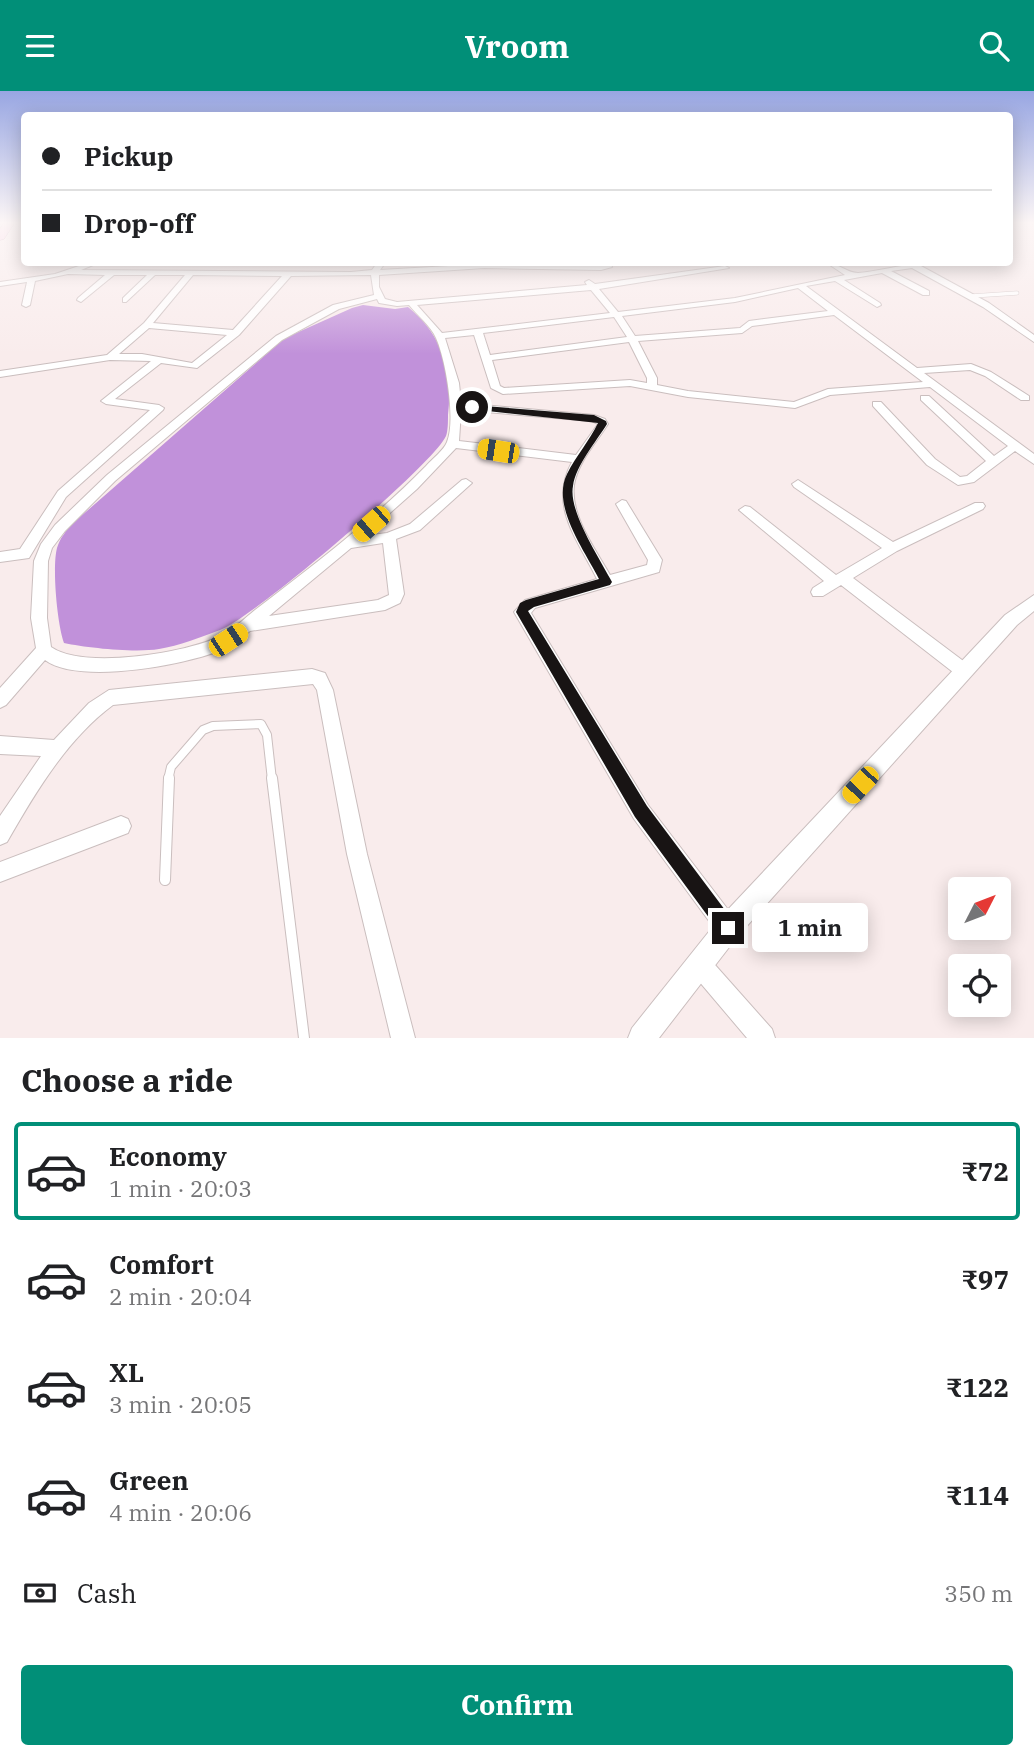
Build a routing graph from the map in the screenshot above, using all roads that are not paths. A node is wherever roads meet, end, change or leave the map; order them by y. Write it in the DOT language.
graph roads {
  1 [pos="85,266"];
  2 [pos="278,266"];
  3 [pos="335,266"];
  4 [pos="379,266"];
  5 [pos="438,266"];
  6 [pos="564,266"];
  7 [pos="606,266"];
  8 [pos="836,266"];
  9 [pos="903,266"];
  10 [pos="915,266"];
  11 [pos="725,268"];
  12 [pos="582,269"];
  13 [pos="884,271"];
  14 [pos="68,272"];
  15 [pos="111,273"];
  16 [pos="153,273"];
  17 [pos="191,273"];
  18 [pos="275,273"];
  19 [pos="289,273"];
  20 [pos="325,274"];
  21 [pos="374,274"];
  22 [pos="853,276"];
  23 [pos="836,278"];
  24 [pos="32,279"];
  25 [pos="0,284"];
  26 [pos="799,285"];
  27 [pos="593,287"];
  28 [pos="926,293"];
  29 [pos="1017,293"];
  30 [pos="379,296"];
  31 [pos="972,296"];
  32 [pos="80,300"];
  33 [pos="126,300"];
  34 [pos="411,303"];
  35 [pos="26,305"];
  36 [pos="877,305"];
  37 [pos="838,312"];
  38 [pos="617,314"];
  39 [pos="147,325"];
  40 [pos="477,330"];
  41 [pos="236,333"];
  42 [pos="440,336"];
  43 [pos="632,339"];
  44 [pos="1034,339"];
  45 [pos="110,357"];
  46 [pos="488,358"];
  47 [pos="158,361"];
  48 [pos="916,371"];
  49 [pos="0,374"];
  50 [pos="933,384"];
  51 [pos="652,387"];
  52 [pos="925,397"];
  53 [pos="1025,398"];
  54 [pos="877,404"];
  55 [pos="456,406"];
  56 [pos="453,444"];
  57 [pos="1015,446"];
  58 [pos="580,459"];
  59 [pos="1034,460"];
  60 [pos="994,462"];
  61 [pos="466,482"];
  62 [pos="798,484"];
  63 [pos="622,504"];
  64 [pos="979,506"];
  65 [pos="745,510"];
  66 [pos="390,537"];
  67 [pos="349,543"];
  68 [pos="892,548"];
  69 [pos="0,557"];
  70 [pos="838,580"];
  71 [pos="606,582"];
  72 [pos="818,591"];
  73 [pos="1034,602"];
  74 [pos="250,625"];
  75 [pos="44,650"];
  76 [pos="964,671"];
  77 [pos="0,701"];
  78 [pos="0,745"];
  79 [pos="59,749"];
  80 [pos="121,826"];
  81 [pos="0,835"];
  82 [pos="0,872"];
  83 [pos="165,880"];
  84 [pos="728,928"];
  85 [pos="700,965"];
  86 [pos="304,1038"];
  87 [pos="403,1038"];
  88 [pos="642,1038"];
  89 [pos="763,1038"];
  1 -- 14 [label="street"];
  2 -- 18 [label="street"];
  3 -- 20 [label="street"];
  4 -- 21 [label="street"];
  5 -- 21 [label="street"];
  6 -- 12 [label="street"];
  7 -- 12 [label="street"];
  8 -- 22 [label="street"];
  9 -- 13 [label="street"];
  10 -- 31 [label="street"];
  11 -- 27 [label="street"];
  12 -- 27 [label="street"];
  13 -- 22 [label="street"];
  13 -- 28 [label="street"];
  14 -- 15 [label="street"];
  14 -- 24 [label="street"];
  15 -- 16 [label="street"];
  15 -- 32 [label="street"];
  16 -- 17 [label="street"];
  16 -- 33 [label="street"];
  17 -- 18 [label="street"];
  17 -- 39 [label="street"];
  18 -- 19 [label="street"];
  19 -- 20 [label="street"];
  19 -- 41 [label="street"];
  20 -- 21 [label="street"];
  21 -- 30 [label="street"];
  22 -- 23 [label="street"];
  23 -- 26 [label="street"];
  23 -- 36 [label="street"];
  24 -- 25 [label="street"];
  24 -- 35 [label="street"];
  26 -- 37 [label="street"];
  26 -- 38 [label="street"];
  27 -- 34 [label="street"];
  27 -- 38 [label="street"];
  29 -- 31 [label="lane"];
  30 -- 34 [label="street"];
  30 -- 75 [label="street"];
  31 -- 44 [label="street"];
  34 -- 42 [label="street"];
  37 -- 43 [label="street"];
  37 -- 48 [label="street"];
  38 -- 40 [label="street"];
  38 -- 43 [label="street"];
  39 -- 41 [label="street"];
  39 -- 45 [label="street"];
  40 -- 42 [label="street"];
  40 -- 46 [label="street"];
  41 -- 47 [label="street"];
  42 -- 55 [label="street"];
  43 -- 46 [label="street"];
  43 -- 51 [label="street"];
  45 -- 47 [label="street"];
  45 -- 49 [label="street"];
  46 -- 51 [label="street"];
  47 -- 69 [label="street"];
  48 -- 50 [label="street"];
  48 -- 53 [label="street"];
  50 -- 51 [label="street"];
  50 -- 57 [label="street"];
  52 -- 60 [label="street"];
  54 -- 60 [label="street"];
  55 -- 56 [label="street"];
  55 -- 58 [label="street"];
  56 -- 58 [label="street"];
  56 -- 67 [label="street"];
  57 -- 59 [label="street"];
  57 -- 60 [label="street"];
  58 -- 71 [label="street"];
  61 -- 66 [label="street"];
  62 -- 68 [label="street"];
  63 -- 71 [label="street"];
  64 -- 68 [label="street"];
  65 -- 70 [label="street"];
  66 -- 67 [label="street"];
  66 -- 74 [label="street"];
  67 -- 74 [label="street"];
  68 -- 70 [label="street"];
  70 -- 72 [label="street"];
  70 -- 76 [label="street"];
  71 -- 84 [label="street"];
  73 -- 76 [label="street"];
  74 -- 75 [label="street"];
  75 -- 77 [label="street"];
  76 -- 84 [label="street"];
  78 -- 79 [label="street"];
  79 -- 81 [label="street"];
  79 -- 87 [label="street"];
  80 -- 82 [label="street"];
  83 -- 86 [label="lane"];
  84 -- 85 [label="street"];
  85 -- 88 [label="street"];
  85 -- 89 [label="street"];
}
